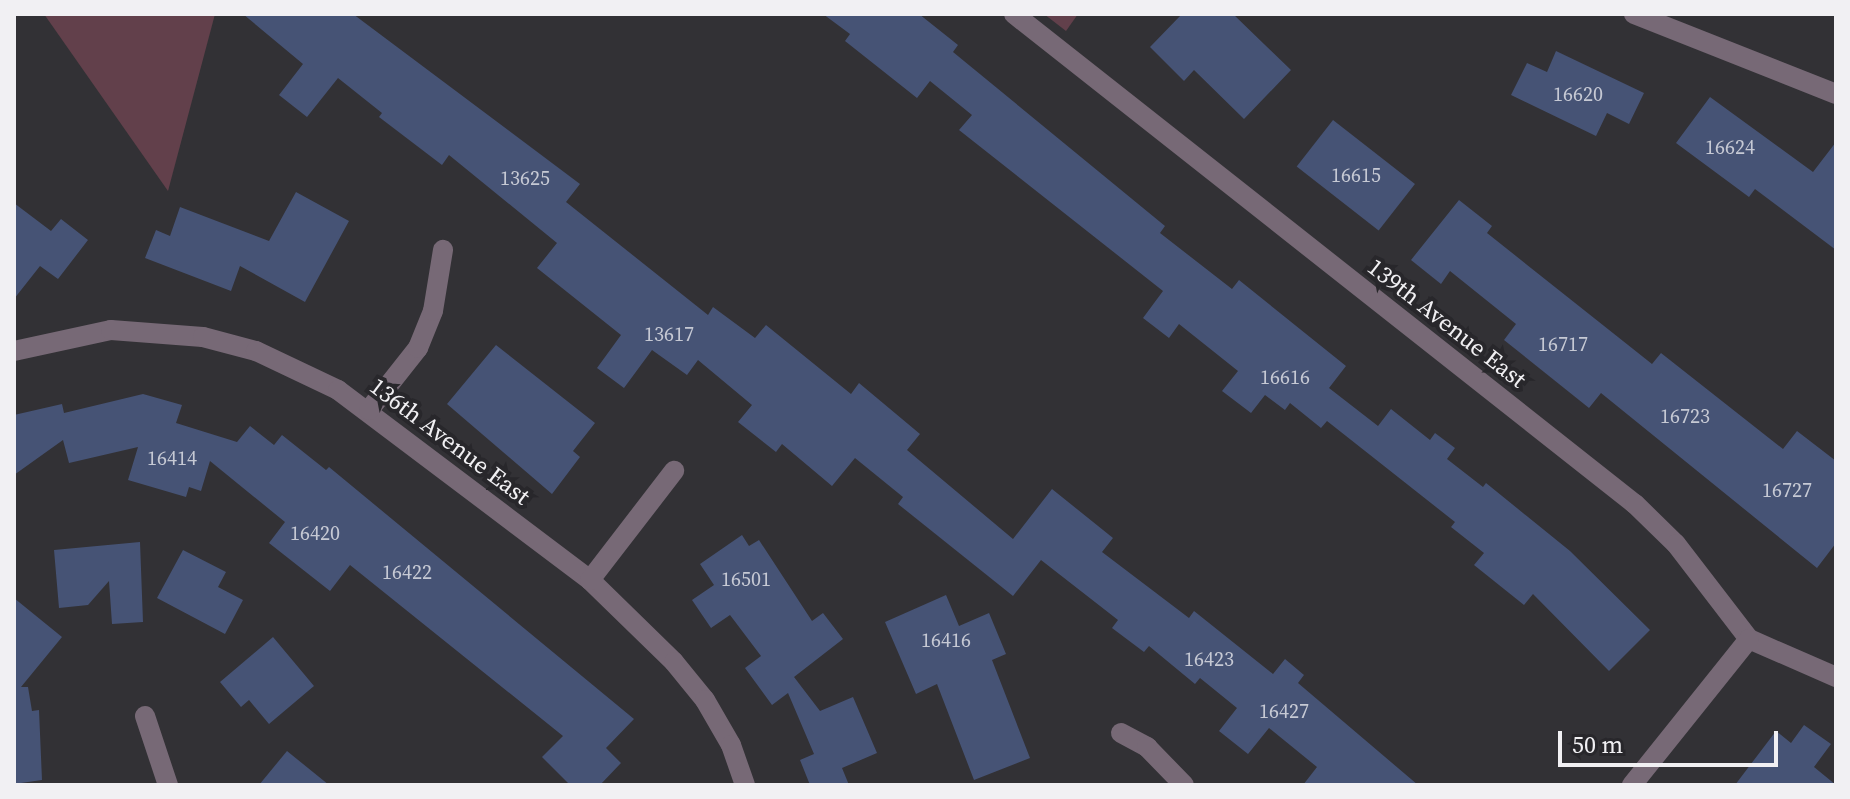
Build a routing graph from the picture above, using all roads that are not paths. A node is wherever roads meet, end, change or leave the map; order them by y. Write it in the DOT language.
graph roads {
  1 [pos="1014,14"];
  2 [pos="1634,14"];
  3 [pos="1836,94"];
  4 [pos="443,250"];
  5 [pos="14,351"];
  6 [pos="369,410"];
  7 [pos="674,471"];
  8 [pos="590,580"];
  9 [pos="1749,639"];
  10 [pos="1836,677"];
  11 [pos="145,716"];
  12 [pos="1121,733"];
  13 [pos="168,785"];
  14 [pos="745,785"];
  15 [pos="1184,785"];
  16 [pos="1632,785"];
  1 -- 9 [label="street, 139th Avenue East"];
  2 -- 3 [label="street"];
  4 -- 6 [label="street"];
  5 -- 6 [label="street, 136th Avenue East"];
  6 -- 8 [label="street, 136th Avenue East"];
  7 -- 8 [label="street"];
  8 -- 14 [label="street, 136th Avenue East"];
  9 -- 10 [label="street, 139th Avenue East"];
  9 -- 16 [label="street"];
  11 -- 13 [label="street"];
  12 -- 15 [label="street"];
}
